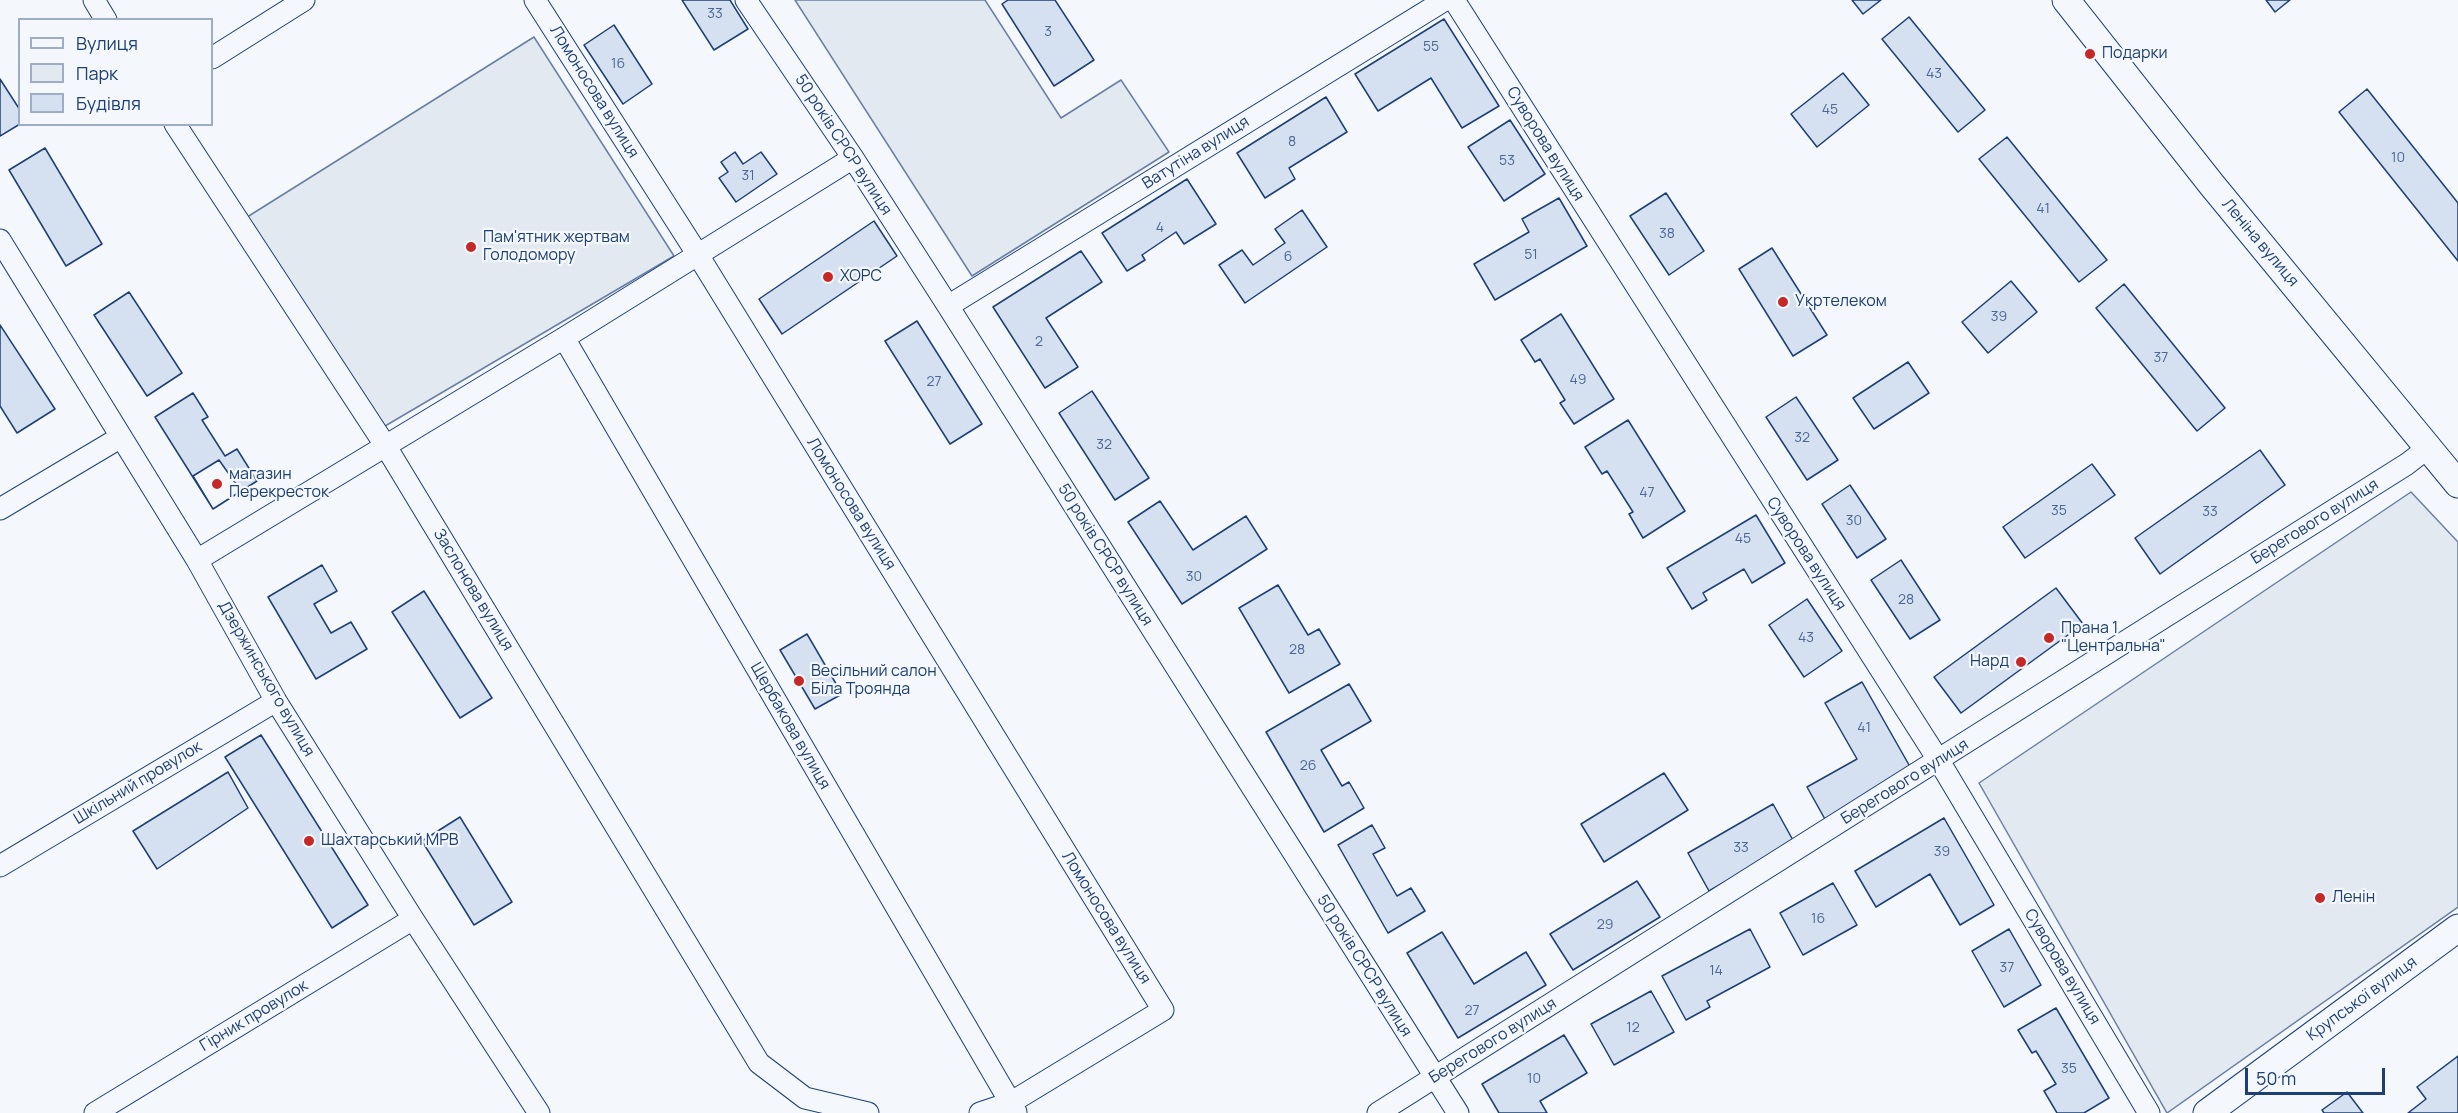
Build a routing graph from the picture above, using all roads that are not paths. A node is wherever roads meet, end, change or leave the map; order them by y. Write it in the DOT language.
graph roads {
  1 [pos="94,0"];
  2 [pos="304,0"];
  3 [pos="535,0"];
  4 [pos="746,0"];
  5 [pos="1445,0"];
  6 [pos="1454,0"];
  7 [pos="2066,0"];
  8 [pos="105,18"];
  9 [pos="213,57"];
  10 [pos="175,126"];
  11 [pos="853,158"];
  12 [pos="0,240"];
  13 [pos="698,255"];
  14 [pos="948,306"];
  15 [pos="564,338"];
  16 [pos="122,437"];
  17 [pos="385,445"];
  18 [pos="2429,447"];
  19 [pos="2458,484"];
  20 [pos="0,509"];
  21 [pos="197,560"];
  22 [pos="276,701"];
  23 [pos="1939,761"];
  24 [pos="0,866"];
  25 [pos="413,919"];
  26 [pos="2458,928"];
  27 [pos="1435,1078"];
  28 [pos="1013,1108"];
  29 [pos="95,1113"];
  30 [pos="539,1113"];
  31 [pos="868,1113"];
  32 [pos="980,1113"];
  33 [pos="1378,1113"];
  34 [pos="1458,1113"];
  35 [pos="2149,1113"];
  36 [pos="2207,1113"];
  1 -- 8 [label="street"];
  2 -- 9 [label="street"];
  3 -- 13 [label="street, Ломоносова вулиця"];
  4 -- 11 [label="street, 50 років СРСР вулиця"];
  5 -- 14 [label="street, Ватутіна вулиця"];
  6 -- 23 [label="street, Суворова вулиця"];
  7 -- 18 [label="main road, Леніна вулиця"];
  10 -- 17 [label="street, Заслонова вулиця"];
  11 -- 13 [label="street"];
  11 -- 14 [label="street, 50 років СРСР вулиця"];
  12 -- 16 [label="street, Дзержинського вулиця"];
  13 -- 15 [label="street"];
  13 -- 28 [label="street, Ломоносова вулиця"];
  14 -- 27 [label="street, 50 років СРСР вулиця"];
  15 -- 17 [label="street"];
  15 -- 28 [label="street, Щербакова вулиця"];
  16 -- 20 [label="street"];
  16 -- 21 [label="street, Дзержинського вулиця"];
  17 -- 21 [label="street"];
  17 -- 31 [label="street, Заслонова вулиця"];
  18 -- 19 [label="main road, Леніна вулиця"];
  18 -- 23 [label="street, Берегового вулиця"];
  21 -- 22 [label="street, Дзержинського вулиця"];
  22 -- 24 [label="street, Шкільний провулок"];
  22 -- 25 [label="street, Дзержинського вулиця"];
  23 -- 27 [label="street, Берегового вулиця"];
  23 -- 35 [label="street, Суворова вулиця"];
  25 -- 29 [label="street, Гірник провулок"];
  25 -- 30 [label="street, Дзержинського вулиця"];
  26 -- 36 [label="main road, Крупської вулиця"];
  27 -- 33 [label="street, Берегового вулиця"];
  27 -- 34 [label="street, 50 років СРСР вулиця"];
  28 -- 32 [label="street"];
}
